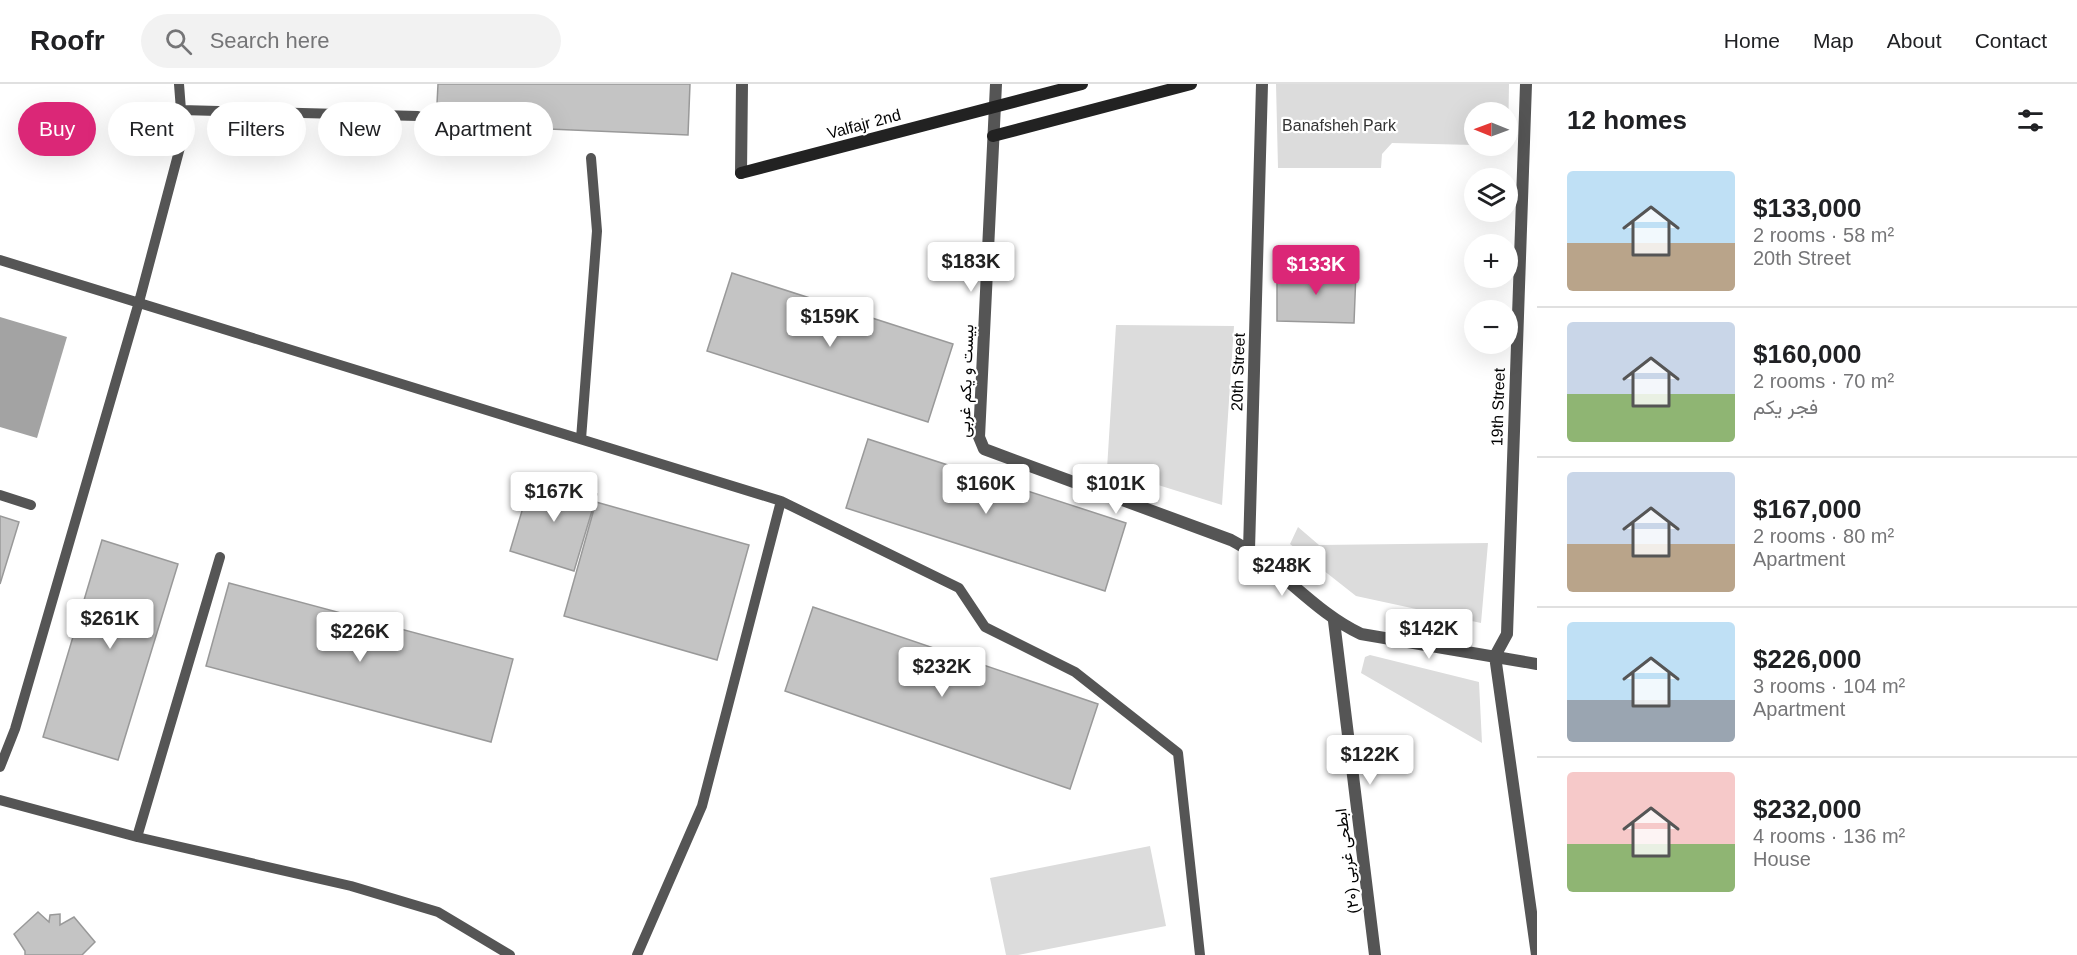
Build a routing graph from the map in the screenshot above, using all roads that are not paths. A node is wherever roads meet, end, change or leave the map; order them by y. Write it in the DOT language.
graph roads {
  1 [pos="179,84"];
  2 [pos="742,84"];
  3 [pos="996,84"];
  4 [pos="1082,84"];
  5 [pos="1191,84"];
  6 [pos="1262,84"];
  7 [pos="1526,84"];
  8 [pos="180,102"];
  9 [pos="995,106"];
  10 [pos="195,110"];
  11 [pos="414,116"];
  12 [pos="993,136"];
  13 [pos="178,156"];
  14 [pos="591,158"];
  15 [pos="0,260"];
  16 [pos="138,302"];
  17 [pos="580,439"];
  18 [pos="0,495"];
  19 [pos="781,501"];
  20 [pos="31,505"];
  21 [pos="1249,549"];
  22 [pos="220,557"];
  23 [pos="1334,621"];
  24 [pos="1495,656"];
  25 [pos="1537,664"];
  26 [pos="0,767"];
  27 [pos="0,800"];
  28 [pos="137,837"];
  29 [pos="510,955"];
  30 [pos="637,955"];
  31 [pos="1200,955"];
  32 [pos="1375,955"];
  33 [pos="1537,955"];
  1 -- 8 [label="lane"];
  2 -- 9 [label="street, Valfajr 2nd"];
  3 -- 9 [label="street, بیست و یکم غربی"];
  4 -- 9 [label="street, Valfajr 2nd"];
  5 -- 12 [label="street"];
  6 -- 21 [label="street, 20th Street"];
  7 -- 24 [label="street, 19th Street"];
  9 -- 12 [label="street, بیست و یکم غربی"];
  10 -- 11 [label="lane"];
  12 -- 21 [label="street, بیست و یکم غربی"];
  13 -- 16 [label="lane"];
  14 -- 17 [label="lane"];
  15 -- 16 [label="lane"];
  16 -- 17 [label="lane"];
  16 -- 26 [label="lane"];
  17 -- 19 [label="lane"];
  18 -- 20 [label="lane"];
  19 -- 30 [label="lane"];
  19 -- 31 [label="lane"];
  21 -- 23 [label="street"];
  22 -- 28 [label="lane"];
  23 -- 24 [label="street"];
  23 -- 32 [label="street, ابطحی غربی (۲۰)"];
  24 -- 25 [label="street"];
  24 -- 33 [label="street"];
  27 -- 28 [label="lane"];
  28 -- 29 [label="lane"];
}
